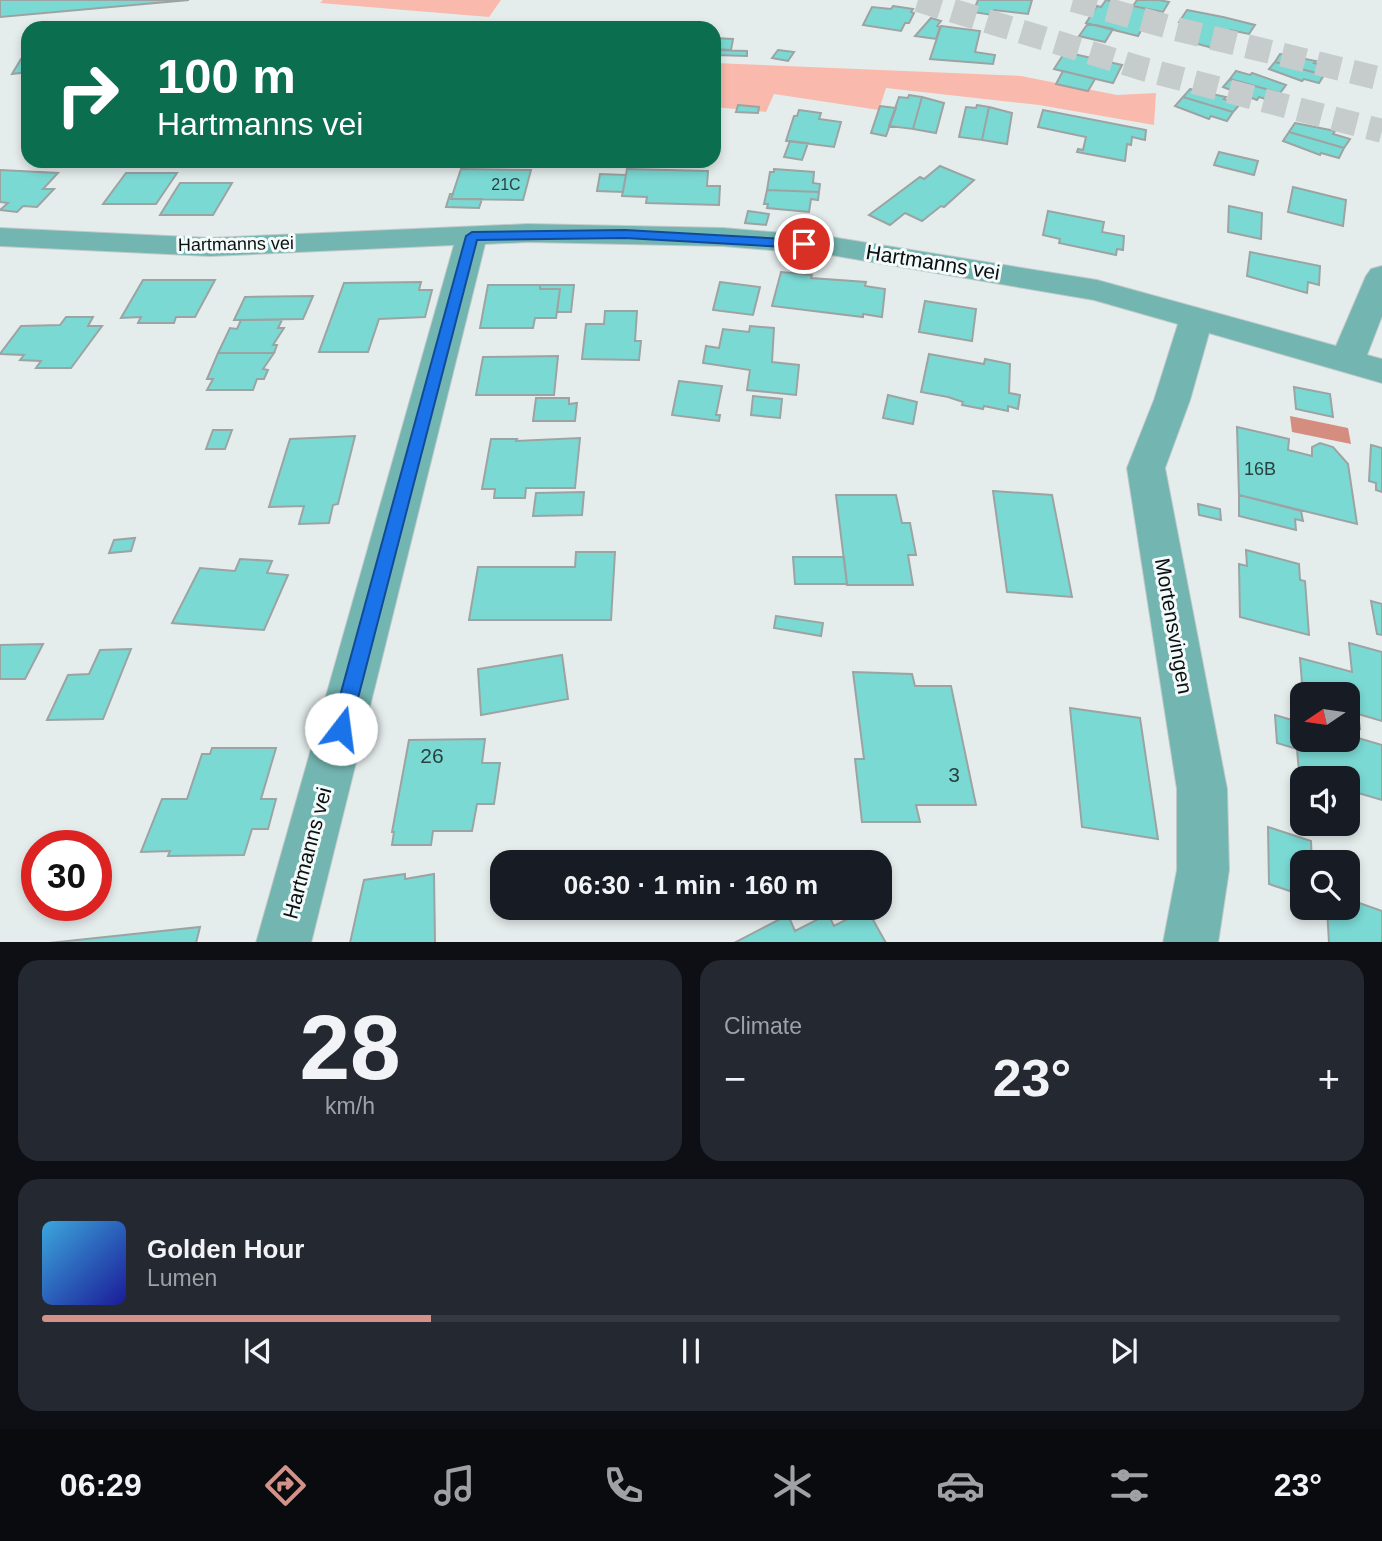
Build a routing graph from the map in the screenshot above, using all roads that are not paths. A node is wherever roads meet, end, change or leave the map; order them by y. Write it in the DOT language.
graph roads {
  1 [pos="472,236"];
  2 [pos="0,237"];
  3 [pos="1382,275"];
  4 [pos="1197,317"];
  5 [pos="1348,361"];
  6 [pos="1382,371"];
  7 [pos="284,942"];
  8 [pos="1190,942"];
  1 -- 2 [label="street, Hartmanns vei"];
  1 -- 4 [label="street, Hartmanns vei"];
  1 -- 7 [label="street, Hartmanns vei"];
  3 -- 5 [label="street"];
  4 -- 5 [label="street, Hartmanns vei"];
  4 -- 8 [label="street, Mortensvingen"];
  5 -- 6 [label="street, Hartmanns vei"];
}
